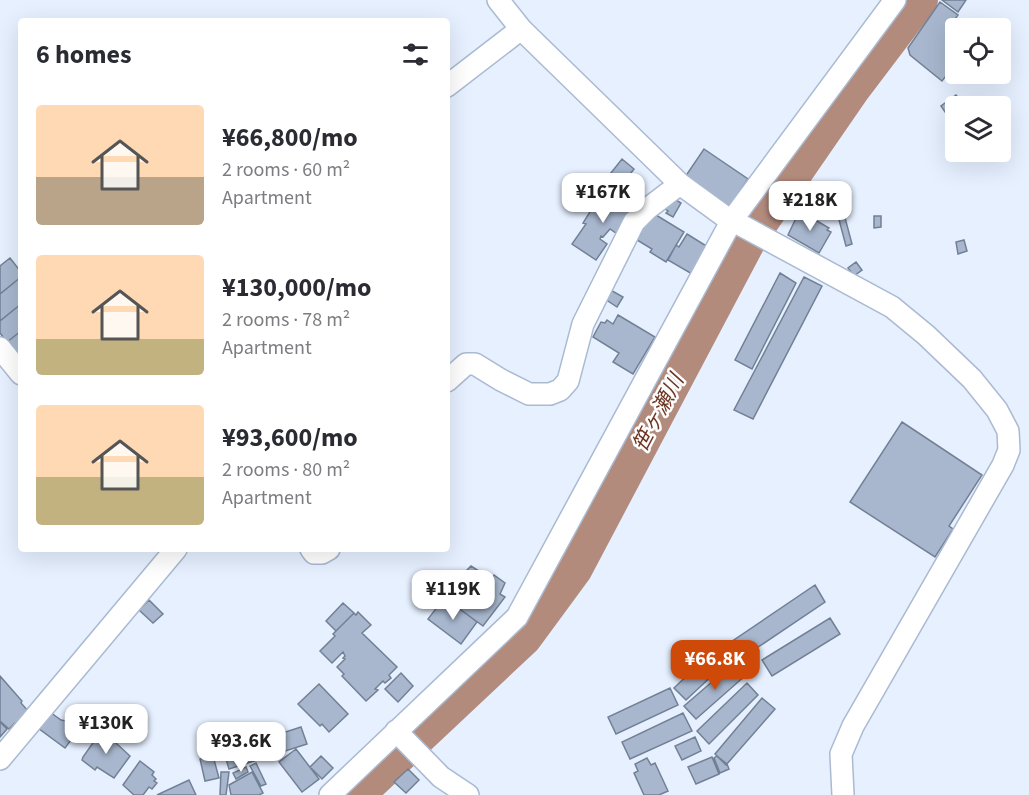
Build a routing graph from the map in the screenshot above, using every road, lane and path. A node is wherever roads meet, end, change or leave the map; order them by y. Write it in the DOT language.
graph roads {
  1 [pos="498,0"];
  2 [pos="895,0"];
  3 [pos="521,29"];
  4 [pos="450,84"];
  5 [pos="680,184"];
  6 [pos="736,223"];
  7 [pos="0,348"];
  8 [pos="18,370"];
  9 [pos="450,378"];
  10 [pos="169,552"];
  11 [pos="398,733"];
  12 [pos="0,759"];
  13 [pos="330,795"];
  14 [pos="468,795"];
  15 [pos="843,795"];
  1 -- 3 [label="street"];
  2 -- 6 [label="street"];
  3 -- 4 [label="street"];
  3 -- 5 [label="street"];
  5 -- 6 [label="street"];
  5 -- 9 [label="street"];
  6 -- 11 [label="street"];
  6 -- 15 [label="street"];
  7 -- 8 [label="street"];
  10 -- 12 [label="street"];
  11 -- 13 [label="street"];
  11 -- 14 [label="street"];
}
